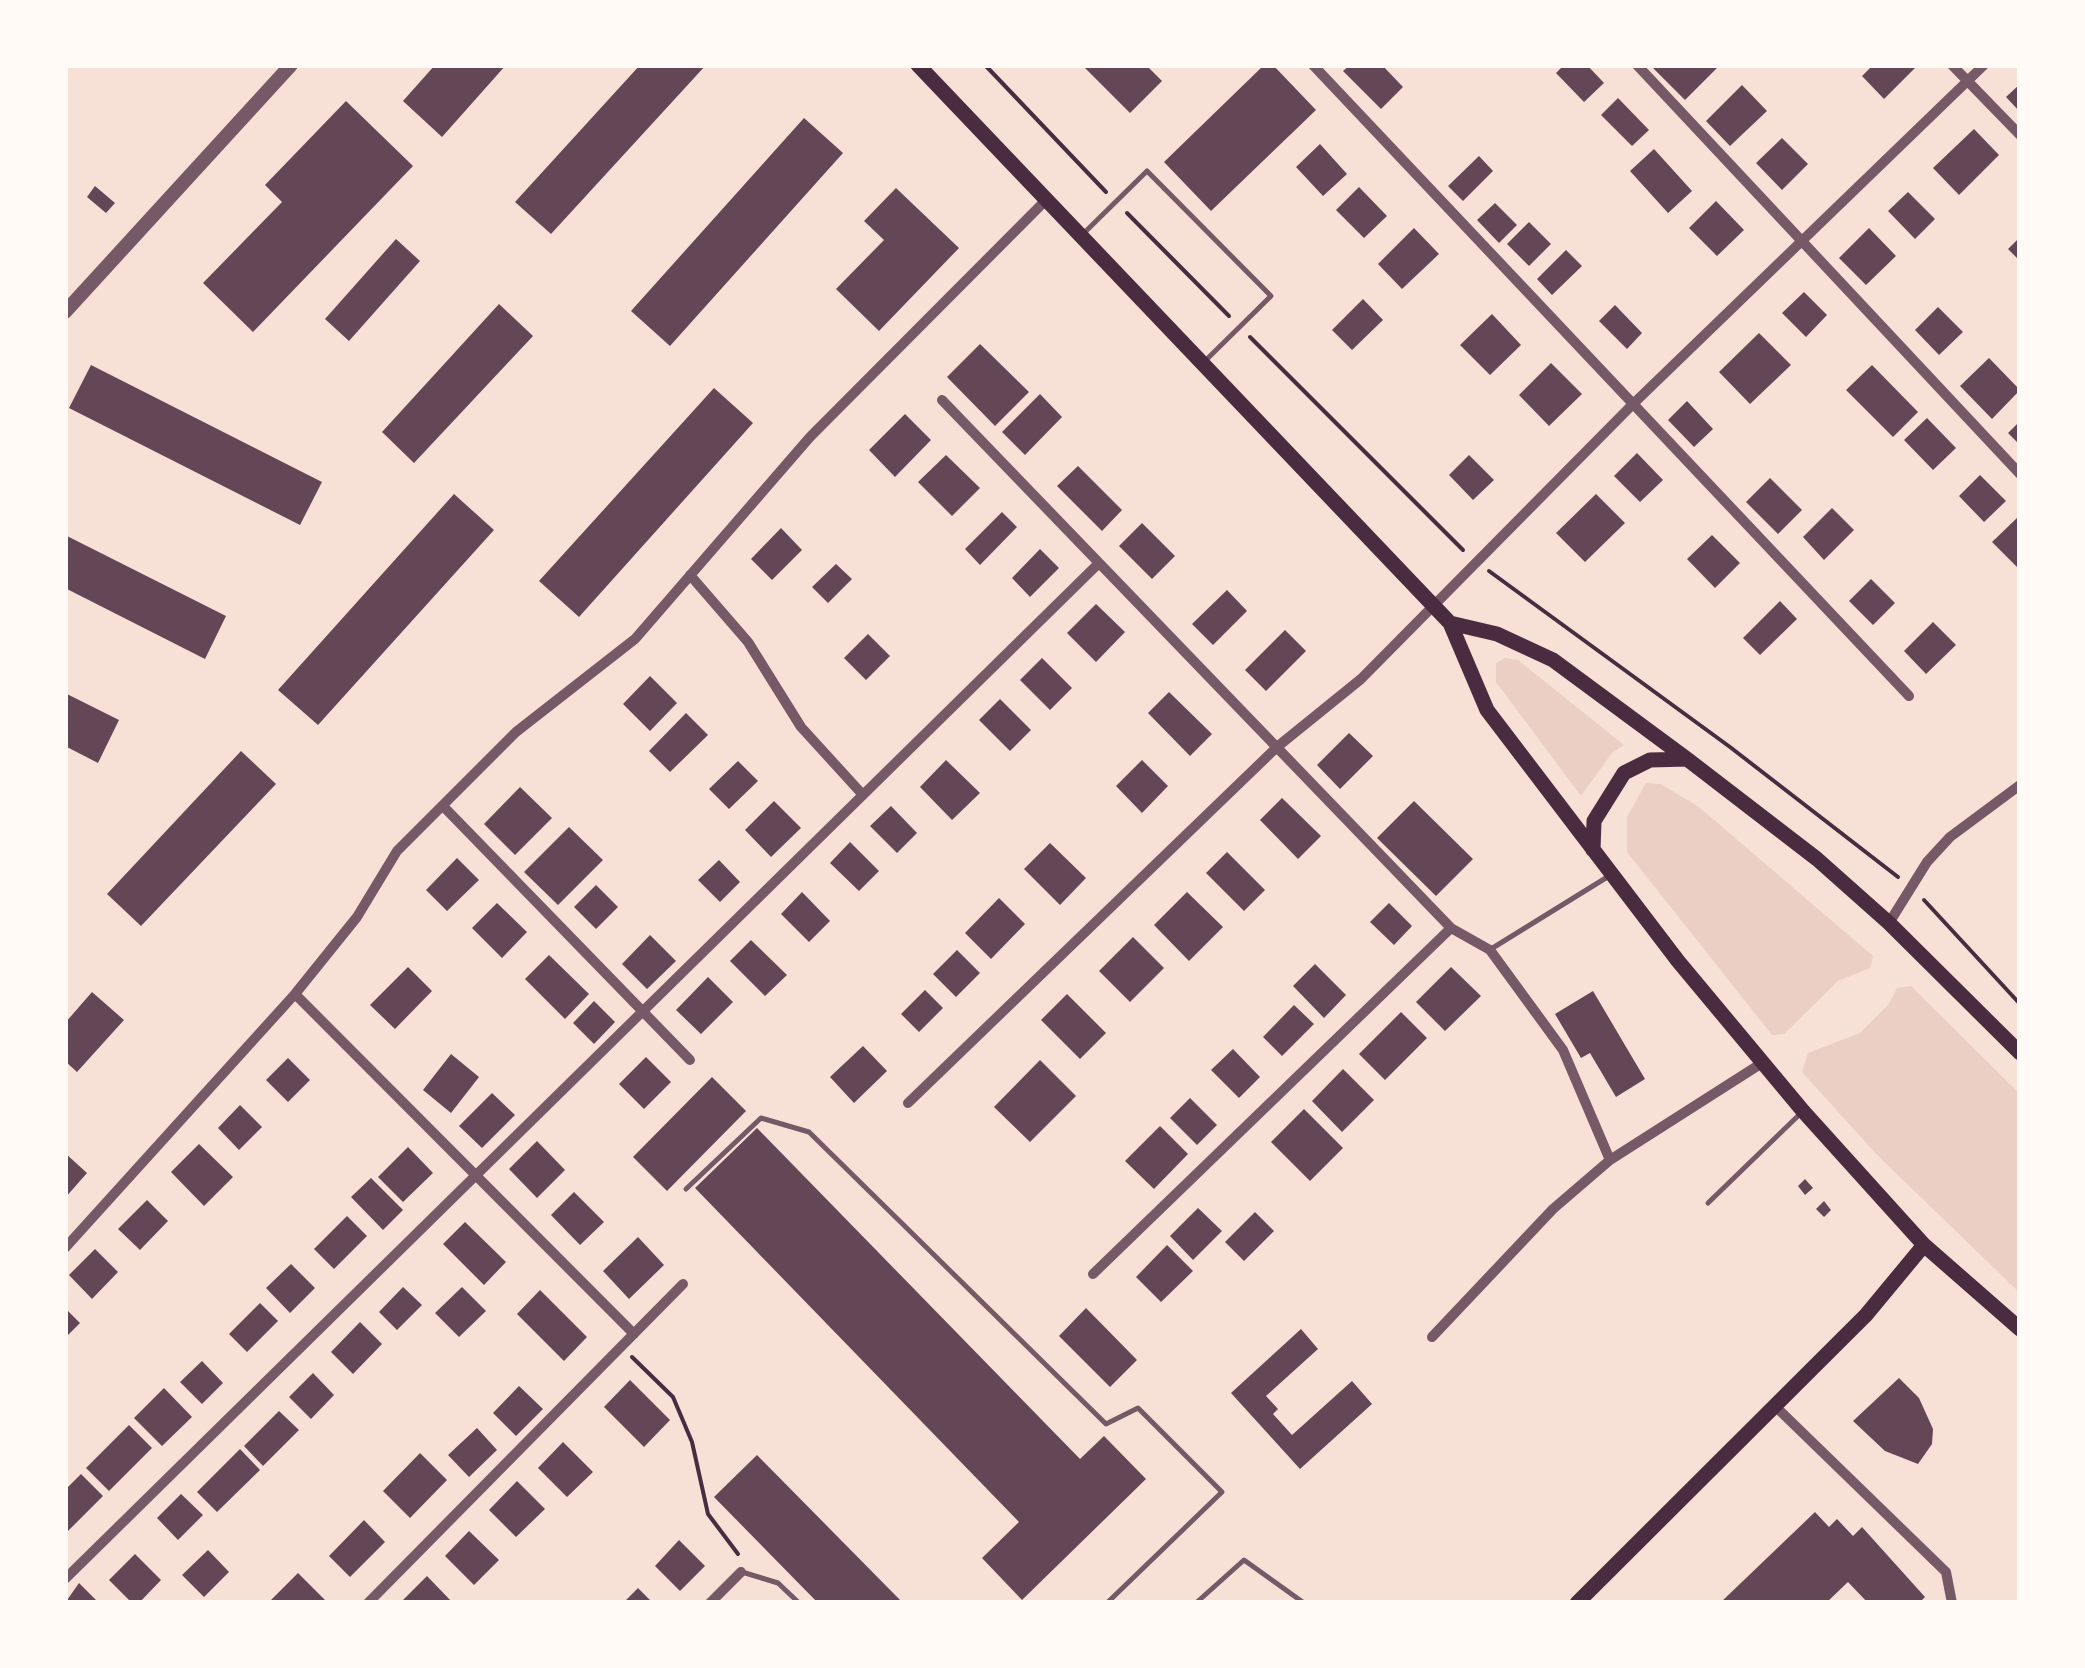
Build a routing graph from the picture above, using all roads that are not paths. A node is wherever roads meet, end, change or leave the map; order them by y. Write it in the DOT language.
graph roads {
  1 [pos="291,65"];
  2 [pos="918,65"];
  3 [pos="1313,65"];
  4 [pos="1637,65"];
  5 [pos="1952,65"];
  6 [pos="1984,65"];
  7 [pos="1968,82"];
  8 [pos="2020,135"];
  9 [pos="1048,198"];
  10 [pos="1082,235"];
  11 [pos="1804,244"];
  12 [pos="65,312"];
  13 [pos="1203,363"];
  14 [pos="942,400"];
  15 [pos="1633,404"];
  16 [pos="2020,474"];
  17 [pos="1100,563"];
  18 [pos="690,575"];
  19 [pos="1431,606"];
  20 [pos="1450,623"];
  21 [pos="1909,696"];
  22 [pos="1278,746"];
  23 [pos="1687,759"];
  24 [pos="2020,785"];
  25 [pos="863,795"];
  26 [pos="443,806"];
  27 [pos="1593,850"];
  28 [pos="1612,874"];
  29 [pos="1889,923"];
  30 [pos="1451,928"];
  31 [pos="1490,950"];
  32 [pos="295,994"];
  33 [pos="643,1011"];
  34 [pos="2019,1051"];
  35 [pos="690,1060"];
  36 [pos="1762,1063"];
  37 [pos="908,1104"];
  38 [pos="1803,1111"];
  39 [pos="1610,1160"];
  40 [pos="475,1177"];
  41 [pos="686,1189"];
  42 [pos="1708,1203"];
  43 [pos="1924,1245"];
  44 [pos="65,1248"];
  45 [pos="1093,1274"];
  46 [pos="683,1284"];
  47 [pos="2020,1329"];
  48 [pos="634,1334"];
  49 [pos="1432,1337"];
  50 [pos="1776,1407"];
  51 [pos="741,1572"];
  52 [pos="65,1579"];
  53 [pos="368,1603"];
  54 [pos="710,1603"];
  55 [pos="799,1603"];
  56 [pos="1107,1603"];
  57 [pos="1196,1603"];
  58 [pos="1304,1603"];
  59 [pos="1577,1603"];
  60 [pos="1952,1603"];
  1 -- 12 [label="street"];
  2 -- 9 [label="main road"];
  3 -- 15 [label="street"];
  4 -- 11 [label="street"];
  5 -- 7 [label="street"];
  6 -- 7 [label="street"];
  7 -- 8 [label="street"];
  7 -- 11 [label="street"];
  9 -- 10 [label="main road"];
  9 -- 18 [label="street"];
  10 -- 13 [label="main road"];
  10 -- 13 [label="lane"];
  11 -- 15 [label="street"];
  11 -- 16 [label="street"];
  13 -- 19 [label="main road"];
  14 -- 17 [label="street"];
  15 -- 19 [label="street"];
  15 -- 21 [label="street"];
  17 -- 22 [label="street"];
  17 -- 25 [label="street"];
  18 -- 25 [label="street"];
  18 -- 26 [label="street"];
  19 -- 20 [label="main road"];
  19 -- 22 [label="street"];
  20 -- 23 [label="main road"];
  20 -- 27 [label="main road"];
  22 -- 30 [label="street"];
  22 -- 37 [label="street"];
  23 -- 27 [label="main road"];
  23 -- 29 [label="main road"];
  24 -- 29 [label="street"];
  25 -- 33 [label="street"];
  26 -- 32 [label="street"];
  26 -- 33 [label="street"];
  27 -- 28 [label="main road"];
  28 -- 31 [label="lane"];
  28 -- 36 [label="main road"];
  29 -- 34 [label="main road"];
  30 -- 31 [label="street"];
  30 -- 45 [label="street"];
  31 -- 39 [label="street"];
  32 -- 40 [label="street"];
  32 -- 44 [label="street"];
  33 -- 35 [label="street"];
  33 -- 40 [label="street"];
  36 -- 38 [label="main road"];
  36 -- 39 [label="street"];
  38 -- 42 [label="lane"];
  38 -- 43 [label="main road"];
  39 -- 49 [label="street"];
  40 -- 48 [label="street"];
  40 -- 52 [label="street"];
  41 -- 56 [label="lane"];
  43 -- 47 [label="main road"];
  43 -- 50 [label="main road"];
  46 -- 48 [label="street"];
  48 -- 53 [label="street"];
  50 -- 59 [label="main road"];
  50 -- 60 [label="street"];
  51 -- 54 [label="street"];
  51 -- 55 [label="lane"];
  57 -- 58 [label="lane"];
}
